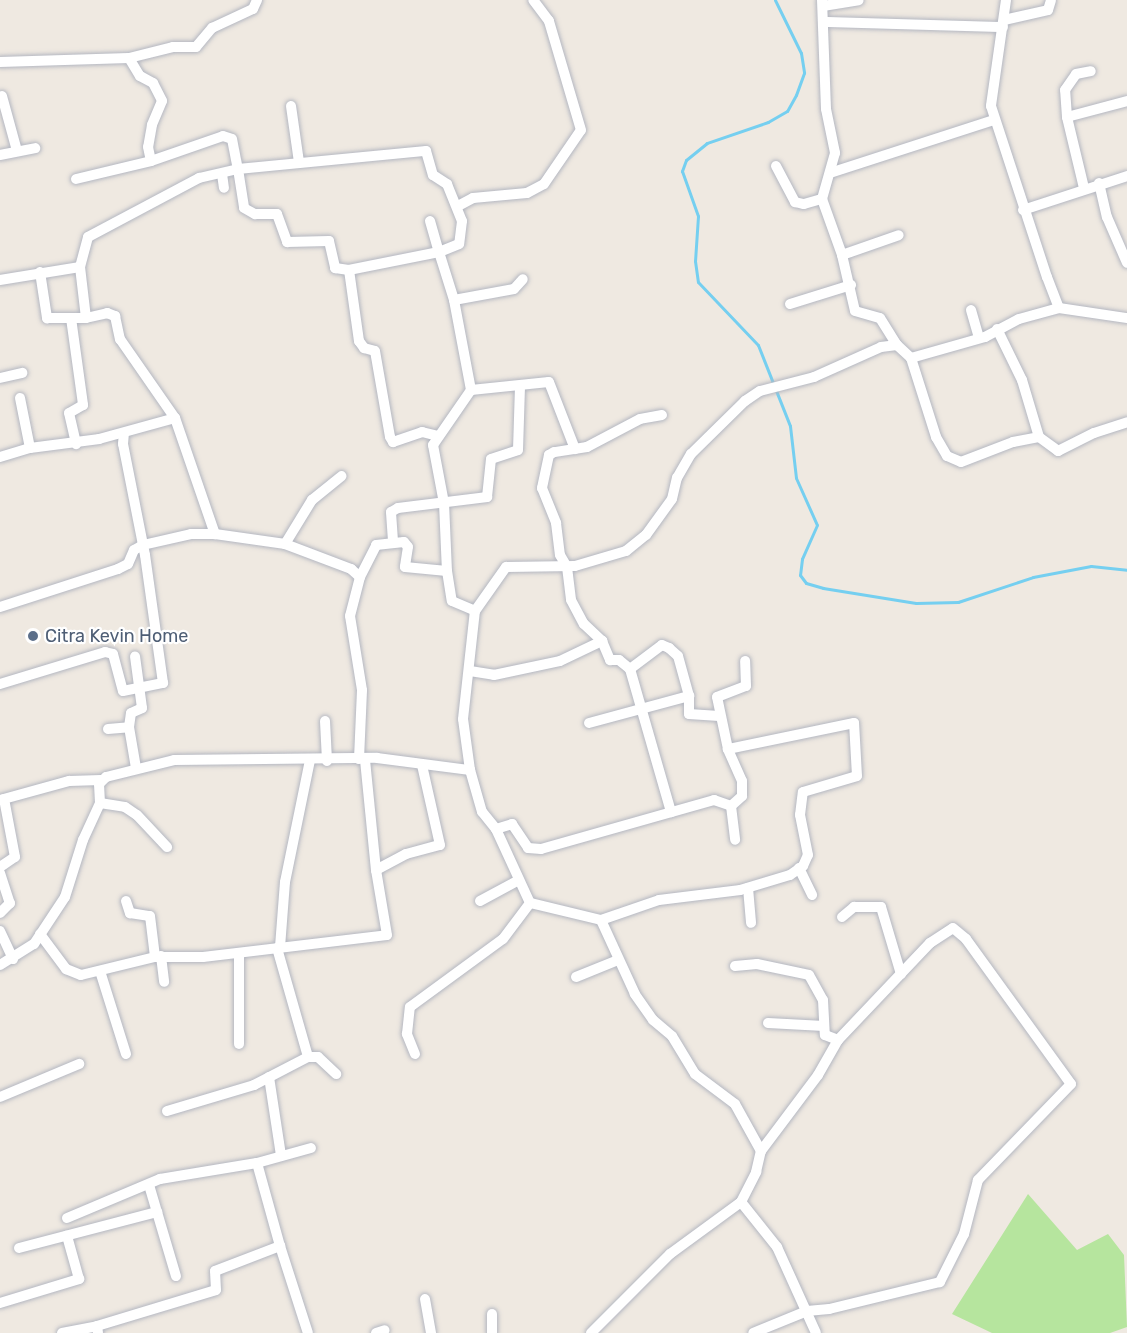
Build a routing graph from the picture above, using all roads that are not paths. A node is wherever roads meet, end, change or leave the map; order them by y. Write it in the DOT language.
graph roads {
  1 [pos="257,0"];
  2 [pos="533,0"];
  3 [pos="859,0"];
  4 [pos="1006,0"];
  5 [pos="1051,0"];
  6 [pos="823,3"];
  7 [pos="824,22"];
  8 [pos="1003,24"];
  9 [pos="129,58"];
  10 [pos="0,62"];
  11 [pos="1091,71"];
  12 [pos="2,96"];
  13 [pos="1127,100"];
  14 [pos="291,106"];
  15 [pos="1067,117"];
  16 [pos="994,120"];
  17 [pos="35,148"];
  18 [pos="17,151"];
  19 [pos="0,155"];
  20 [pos="151,161"];
  21 [pos="299,162"];
  22 [pos="776,166"];
  23 [pos="237,169"];
  24 [pos="833,172"];
  25 [pos="222,174"];
  26 [pos="1127,176"];
  27 [pos="76,179"];
  28 [pos="1099,183"];
  29 [pos="224,188"];
  30 [pos="1084,188"];
  31 [pos="822,199"];
  32 [pos="458,206"];
  33 [pos="1023,210"];
  34 [pos="430,221"];
  35 [pos="900,235"];
  36 [pos="439,252"];
  37 [pos="842,255"];
  38 [pos="1127,263"];
  39 [pos="80,267"];
  40 [pos="348,270"];
  41 [pos="40,272"];
  42 [pos="524,279"];
  43 [pos="0,280"];
  44 [pos="851,285"];
  45 [pos="454,300"];
  46 [pos="790,304"];
  47 [pos="1059,308"];
  48 [pos="971,310"];
  49 [pos="71,318"];
  50 [pos="86,318"];
  51 [pos="1127,318"];
  52 [pos="997,328"];
  53 [pos="979,338"];
  54 [pos="897,345"];
  55 [pos="910,358"];
  56 [pos="22,374"];
  57 [pos="0,378"];
  58 [pos="520,386"];
  59 [pos="471,390"];
  60 [pos="20,398"];
  61 [pos="662,415"];
  62 [pos="175,418"];
  63 [pos="1127,422"];
  64 [pos="124,433"];
  65 [pos="438,436"];
  66 [pos="1039,437"];
  67 [pos="76,444"];
  68 [pos="30,448"];
  69 [pos="575,449"];
  70 [pos="0,457"];
  71 [pos="342,476"];
  72 [pos="444,502"];
  73 [pos="215,534"];
  74 [pos="393,540"];
  75 [pos="285,544"];
  76 [pos="143,545"];
  77 [pos="567,567"];
  78 [pos="447,571"];
  79 [pos="360,577"];
  80 [pos="0,607"];
  81 [pos="475,611"];
  82 [pos="602,641"];
  83 [pos="135,656"];
  84 [pos="745,661"];
  85 [pos="630,669"];
  86 [pos="470,671"];
  87 [pos="0,684"];
  88 [pos="140,688"];
  89 [pos="689,696"];
  90 [pos="642,708"];
  91 [pos="719,716"];
  92 [pos="325,721"];
  93 [pos="589,723"];
  94 [pos="129,727"];
  95 [pos="108,729"];
  96 [pos="728,749"];
  97 [pos="362,759"];
  98 [pos="310,760"];
  99 [pos="327,761"];
  100 [pos="422,765"];
  101 [pos="136,768"];
  102 [pos="470,770"];
  103 [pos="101,780"];
  104 [pos="2,800"];
  105 [pos="100,803"];
  106 [pos="731,806"];
  107 [pos="671,812"];
  108 [pos="496,829"];
  109 [pos="735,840"];
  110 [pos="167,847"];
  111 [pos="0,867"];
  112 [pos="800,868"];
  113 [pos="376,870"];
  114 [pos="0,873"];
  115 [pos="519,880"];
  116 [pos="748,888"];
  117 [pos="812,895"];
  118 [pos="126,901"];
  119 [pos="480,901"];
  120 [pos="530,903"];
  121 [pos="0,913"];
  122 [pos="843,917"];
  123 [pos="601,921"];
  124 [pos="751,923"];
  125 [pos="0,931"];
  126 [pos="40,934"];
  127 [pos="279,948"];
  128 [pos="238,953"];
  129 [pos="158,957"];
  130 [pos="13,959"];
  131 [pos="618,960"];
  132 [pos="0,965"];
  133 [pos="735,966"];
  134 [pos="100,971"];
  135 [pos="901,974"];
  136 [pos="576,977"];
  137 [pos="164,982"];
  138 [pos="768,1023"];
  139 [pos="824,1026"];
  140 [pos="838,1040"];
  141 [pos="239,1044"];
  142 [pos="126,1054"];
  143 [pos="415,1054"];
  144 [pos="308,1057"];
  145 [pos="79,1064"];
  146 [pos="336,1074"];
  147 [pos="269,1077"];
  148 [pos="0,1097"];
  149 [pos="167,1111"];
  150 [pos="311,1148"];
  151 [pos="761,1151"];
  152 [pos="281,1155"];
  153 [pos="257,1163"];
  154 [pos="149,1185"];
  155 [pos="741,1202"];
  156 [pos="157,1212"];
  157 [pos="67,1218"];
  158 [pos="67,1236"];
  159 [pos="280,1246"];
  160 [pos="18,1248"];
  161 [pos="176,1276"];
  162 [pos="425,1299"];
  163 [pos="0,1303"];
  164 [pos="807,1311"];
  165 [pos="492,1314"];
  166 [pos="97,1330"];
  167 [pos="62,1333"];
  168 [pos="308,1333"];
  169 [pos="431,1333"];
  170 [pos="492,1333"];
  171 [pos="591,1333"];
  172 [pos="753,1333"];
  173 [pos="816,1333"];
  1 -- 9 [label="street"];
  2 -- 32 [label="street"];
  3 -- 6 [label="street"];
  4 -- 8 [label="street"];
  5 -- 8 [label="street"];
  6 -- 7 [label="street"];
  7 -- 8 [label="street"];
  7 -- 24 [label="street"];
  8 -- 16 [label="street"];
  9 -- 10 [label="street"];
  9 -- 20 [label="street"];
  11 -- 15 [label="street"];
  12 -- 18 [label="street"];
  13 -- 15 [label="street"];
  14 -- 21 [label="street"];
  15 -- 30 [label="street"];
  16 -- 24 [label="street"];
  16 -- 33 [label="street"];
  17 -- 18 [label="street"];
  18 -- 19 [label="street"];
  20 -- 23 [label="street"];
  20 -- 27 [label="street"];
  21 -- 23 [label="street"];
  21 -- 32 [label="street"];
  22 -- 31 [label="street"];
  23 -- 25 [label="street"];
  23 -- 40 [label="street"];
  24 -- 31 [label="street"];
  25 -- 29 [label="street"];
  25 -- 39 [label="street"];
  26 -- 28 [label="street"];
  28 -- 30 [label="street"];
  28 -- 38 [label="street"];
  30 -- 33 [label="street"];
  31 -- 37 [label="street"];
  32 -- 36 [label="street"];
  33 -- 47 [label="street"];
  34 -- 36 [label="street"];
  35 -- 37 [label="street"];
  36 -- 40 [label="street"];
  36 -- 45 [label="street"];
  37 -- 44 [label="street"];
  39 -- 41 [label="street"];
  39 -- 50 [label="street"];
  40 -- 65 [label="street"];
  41 -- 43 [label="street"];
  41 -- 49 [label="street"];
  42 -- 45 [label="street"];
  44 -- 46 [label="street"];
  44 -- 54 [label="street"];
  45 -- 59 [label="street"];
  47 -- 51 [label="street"];
  47 -- 52 [label="street"];
  48 -- 53 [label="street"];
  49 -- 50 [label="street"];
  49 -- 67 [label="street"];
  50 -- 62 [label="street"];
  52 -- 53 [label="street"];
  52 -- 66 [label="street"];
  53 -- 55 [label="street"];
  54 -- 55 [label="street"];
  54 -- 77 [label="street"];
  55 -- 66 [label="street"];
  56 -- 57 [label="street"];
  58 -- 59 [label="street"];
  58 -- 69 [label="street"];
  58 -- 72 [label="street"];
  59 -- 65 [label="street"];
  60 -- 68 [label="street"];
  61 -- 69 [label="street"];
  62 -- 64 [label="street"];
  62 -- 73 [label="street"];
  63 -- 66 [label="street"];
  64 -- 67 [label="street"];
  64 -- 76 [label="street"];
  65 -- 72 [label="street"];
  67 -- 68 [label="street"];
  68 -- 70 [label="street"];
  69 -- 77 [label="street"];
  71 -- 75 [label="street"];
  72 -- 74 [label="street"];
  72 -- 78 [label="street"];
  73 -- 75 [label="street"];
  73 -- 76 [label="street"];
  74 -- 78 [label="street"];
  74 -- 79 [label="street"];
  75 -- 79 [label="street"];
  76 -- 80 [label="street"];
  76 -- 88 [label="street"];
  77 -- 81 [label="street"];
  77 -- 82 [label="street"];
  78 -- 81 [label="street"];
  79 -- 97 [label="street"];
  81 -- 86 [label="street"];
  82 -- 85 [label="street"];
  82 -- 86 [label="street"];
  83 -- 88 [label="street"];
  84 -- 91 [label="street"];
  85 -- 89 [label="street"];
  85 -- 90 [label="street"];
  86 -- 102 [label="street"];
  87 -- 88 [label="street"];
  88 -- 94 [label="street"];
  89 -- 90 [label="street"];
  89 -- 91 [label="street"];
  90 -- 93 [label="street"];
  90 -- 107 [label="street"];
  91 -- 96 [label="street"];
  92 -- 99 [label="street"];
  94 -- 95 [label="street"];
  94 -- 101 [label="street"];
  96 -- 106 [label="street"];
  96 -- 112 [label="street"];
  97 -- 99 [label="street"];
  97 -- 100 [label="street"];
  97 -- 113 [label="street"];
  98 -- 99 [label="street"];
  98 -- 101 [label="street"];
  98 -- 127 [label="street"];
  100 -- 102 [label="street"];
  100 -- 113 [label="street"];
  101 -- 103 [label="street"];
  102 -- 108 [label="street"];
  103 -- 104 [label="street"];
  103 -- 105 [label="street"];
  104 -- 111 [label="street"];
  105 -- 110 [label="street"];
  105 -- 126 [label="street"];
  106 -- 107 [label="street"];
  106 -- 109 [label="street"];
  107 -- 108 [label="street"];
  108 -- 115 [label="street"];
  112 -- 116 [label="street"];
  112 -- 117 [label="street"];
  113 -- 127 [label="street"];
  114 -- 121 [label="street"];
  115 -- 119 [label="street"];
  115 -- 120 [label="street"];
  116 -- 123 [label="street"];
  116 -- 124 [label="street"];
  118 -- 129 [label="street"];
  120 -- 123 [label="street"];
  120 -- 143 [label="street"];
  122 -- 135 [label="street"];
  123 -- 131 [label="street"];
  125 -- 130 [label="street"];
  126 -- 130 [label="street"];
  126 -- 134 [label="street"];
  127 -- 128 [label="street"];
  127 -- 144 [label="street"];
  128 -- 129 [label="street"];
  128 -- 141 [label="street"];
  129 -- 134 [label="street"];
  129 -- 137 [label="street"];
  130 -- 132 [label="street"];
  131 -- 136 [label="street"];
  131 -- 151 [label="street"];
  133 -- 139 [label="street"];
  134 -- 142 [label="street"];
  135 -- 140 [label="street"];
  135 -- 164 [label="street"];
  138 -- 139 [label="street"];
  139 -- 140 [label="street"];
  140 -- 151 [label="street"];
  144 -- 146 [label="street"];
  144 -- 147 [label="street"];
  145 -- 148 [label="street"];
  147 -- 149 [label="street"];
  147 -- 152 [label="street"];
  150 -- 152 [label="street"];
  151 -- 155 [label="street"];
  152 -- 153 [label="street"];
  153 -- 154 [label="street"];
  153 -- 159 [label="street"];
  154 -- 156 [label="street"];
  154 -- 157 [label="street"];
  155 -- 164 [label="street"];
  155 -- 171 [label="street"];
  156 -- 158 [label="street"];
  156 -- 161 [label="street"];
  158 -- 160 [label="street"];
  158 -- 163 [label="street"];
  159 -- 166 [label="street"];
  159 -- 168 [label="street"];
  162 -- 169 [label="street"];
  164 -- 172 [label="street"];
  164 -- 173 [label="street"];
  165 -- 170 [label="street"];
  166 -- 167 [label="street"];
}
